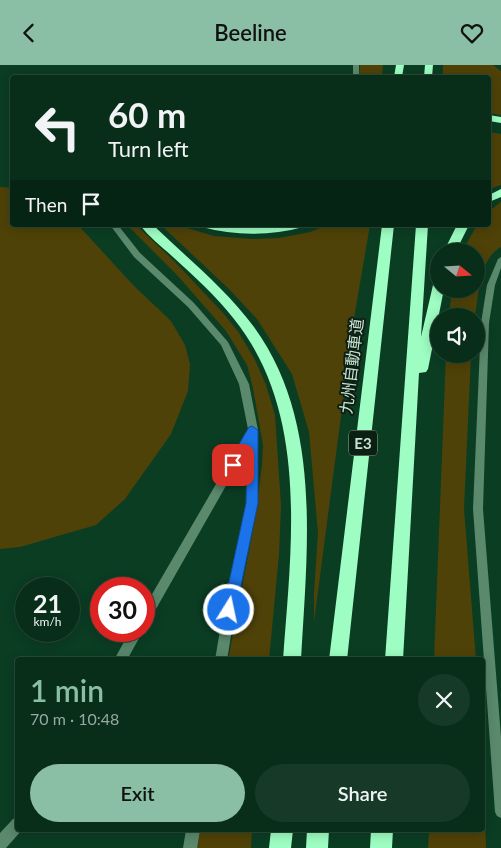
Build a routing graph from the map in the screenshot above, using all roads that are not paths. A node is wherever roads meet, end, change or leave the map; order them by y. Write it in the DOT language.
graph roads {
  1 [pos="116,227"];
  2 [pos="148,227"];
  3 [pos="221,227"];
  4 [pos="290,227"];
  5 [pos="388,227"];
  6 [pos="422,227"];
  7 [pos="462,227"];
  8 [pos="454,243"];
  9 [pos="501,259"];
  10 [pos="436,298"];
  11 [pos="410,419"];
  12 [pos="252,430"];
  13 [pos="155,600"];
  14 [pos="131,642"];
  15 [pos="122,657"];
  16 [pos="222,657"];
  17 [pos="292,657"];
  18 [pos="338,657"];
  19 [pos="394,657"];
  20 [pos="501,812"];
  21 [pos="15,827"];
  22 [pos="193,832"];
  23 [pos="282,832"];
  24 [pos="318,832"];
  25 [pos="382,832"];
  26 [pos="0,844"];
  27 [pos="190,848"];
  28 [pos="280,848"];
  29 [pos="317,848"];
  30 [pos="381,848"];
  1 -- 12 [label="street"];
  2 -- 17 [label="highway"];
  3 -- 4 [label="highway"];
  5 -- 18 [label="highway, 九州自動車道 / E3"];
  6 -- 11 [label="highway"];
  7 -- 8 [label="highway"];
  9 -- 20 [label="lane"];
  10 -- 11 [label="highway"];
  11 -- 19 [label="highway"];
  12 -- 13 [label="street"];
  12 -- 16 [label="street"];
  14 -- 15 [label="street"];
  21 -- 26 [label="street"];
  22 -- 27 [label="street"];
  23 -- 28 [label="highway"];
  24 -- 29 [label="highway"];
  25 -- 30 [label="highway"];
}
